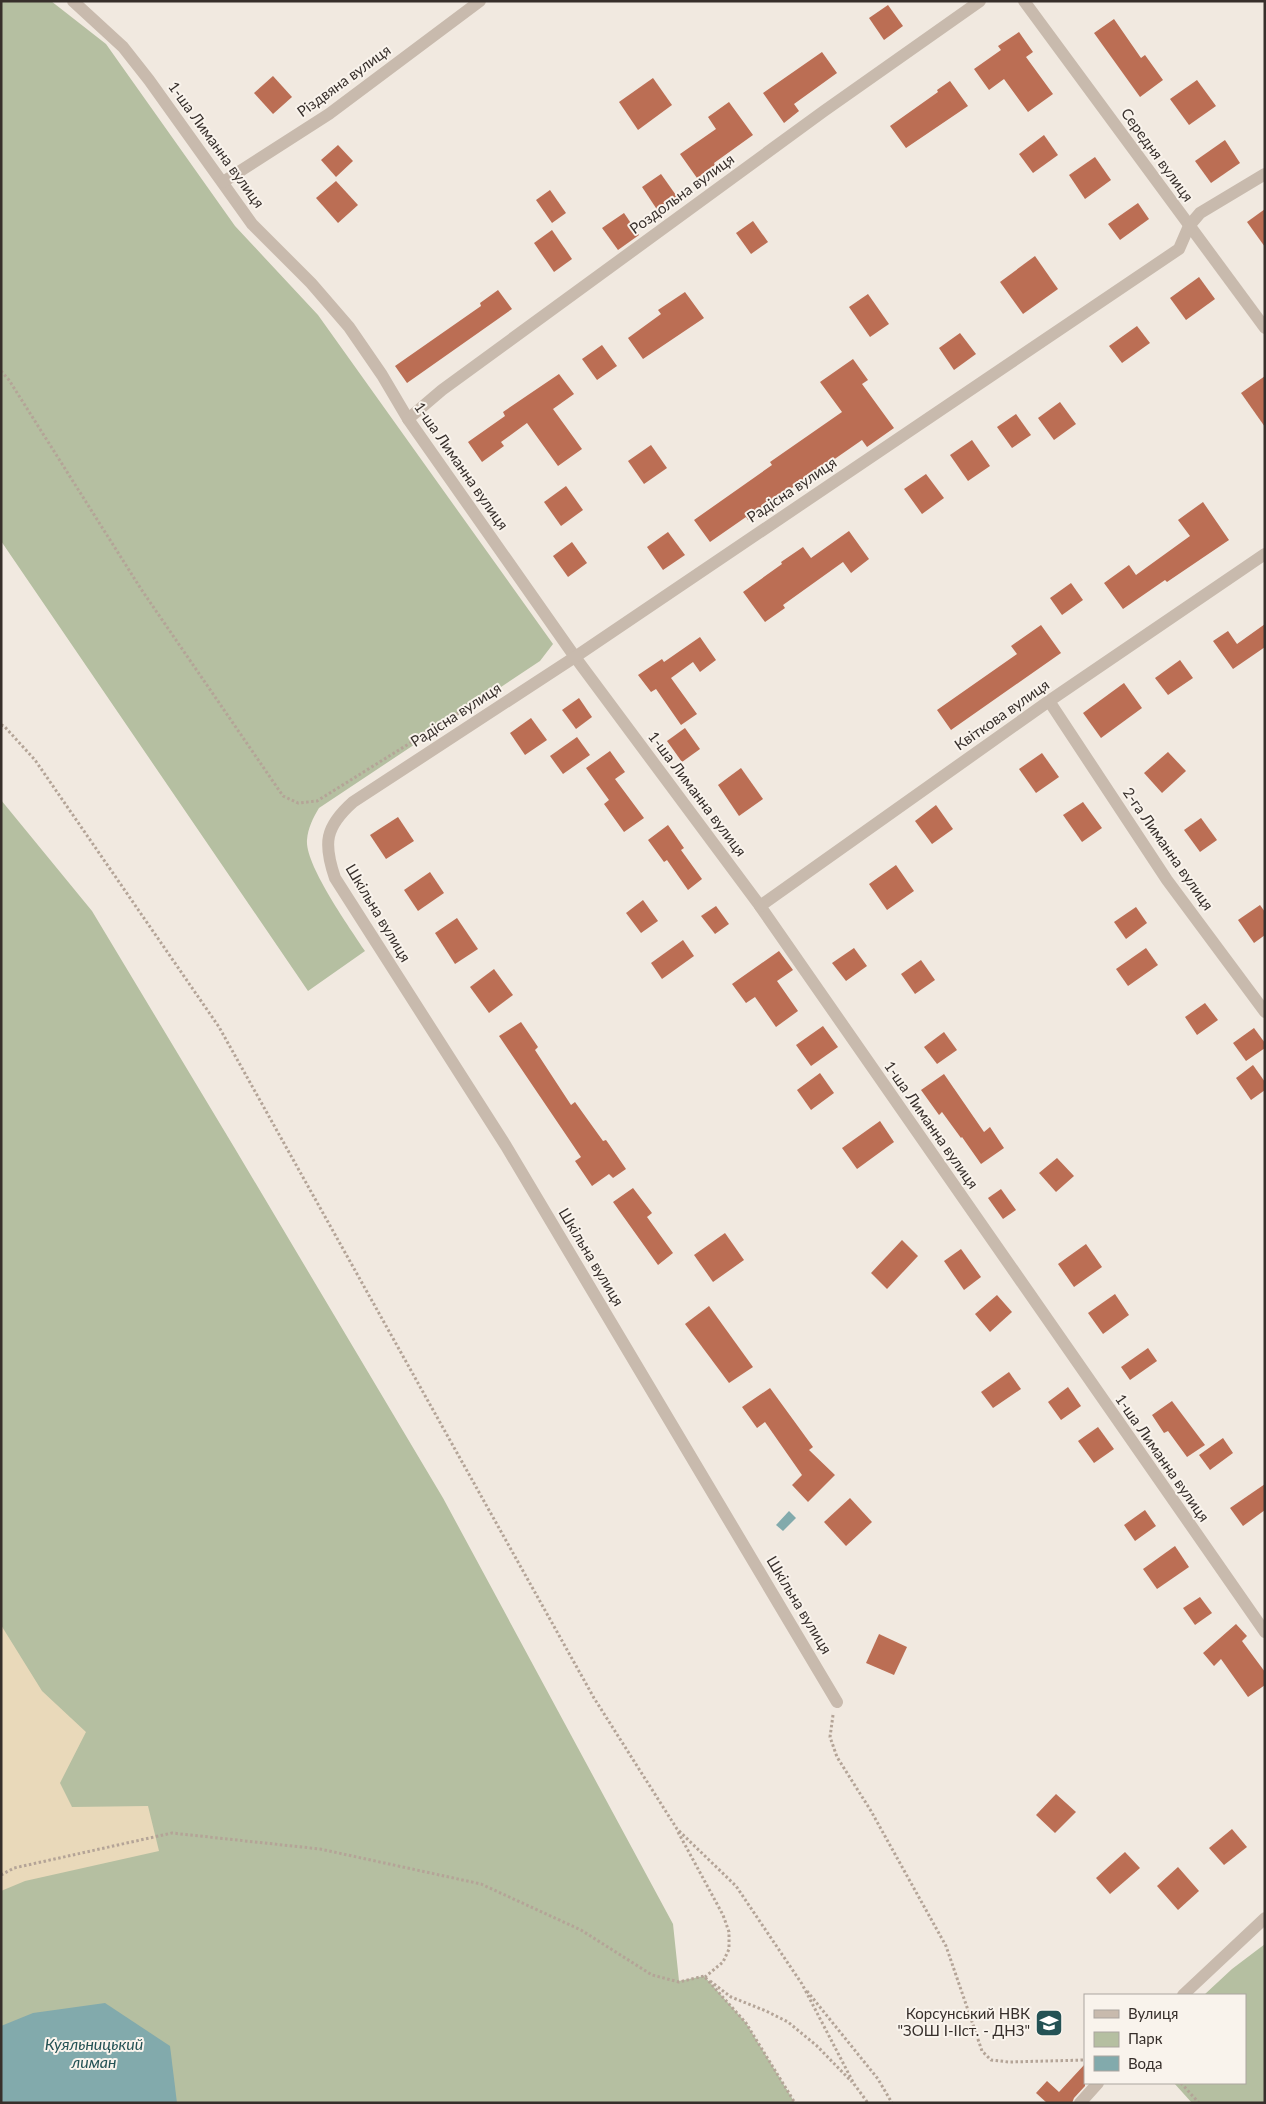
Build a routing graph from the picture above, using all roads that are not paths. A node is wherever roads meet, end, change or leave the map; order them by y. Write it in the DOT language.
graph roads {
  1 [pos="73,1"];
  2 [pos="480,1"];
  3 [pos="980,1"];
  4 [pos="1024,1"];
  5 [pos="1265,174"];
  6 [pos="223,182"];
  7 [pos="1190,226"];
  8 [pos="1265,328"];
  9 [pos="408,418"];
  10 [pos="1265,554"];
  11 [pos="575,657"];
  12 [pos="1049,701"];
  13 [pos="330,827"];
  14 [pos="760,906"];
  15 [pos="1265,1012"];
  16 [pos="1265,1632"];
  17 [pos="837,1702"];
  18 [pos="1265,1918"];
  19 [pos="1185,1994"];
  20 [pos="1097,2084"];
  21 [pos="1080,2103"];
  1 -- 6 [label="street, 1-ша Лиманна вулиця"];
  2 -- 6 [label="street, Різдвяна вулиця"];
  3 -- 9 [label="street, Роздольна вулиця"];
  4 -- 7 [label="street, Середня вулиця"];
  5 -- 7 [label="street, Радісна вулиця"];
  6 -- 9 [label="street, 1-ша Лиманна вулиця"];
  7 -- 8 [label="street, Середня вулиця"];
  7 -- 11 [label="street, Радісна вулиця"];
  9 -- 11 [label="street, 1-ша Лиманна вулиця"];
  10 -- 12 [label="street, Квіткова вулиця"];
  11 -- 13 [label="street, Радісна вулиця"];
  11 -- 14 [label="street, 1-ша Лиманна вулиця"];
  12 -- 14 [label="street, Квіткова вулиця"];
  12 -- 15 [label="street, 2-га Лиманна вулиця"];
  13 -- 17 [label="street, Шкільна вулиця"];
  14 -- 16 [label="street, 1-ша Лиманна вулиця"];
  18 -- 19 [label="street"];
  20 -- 21 [label="street"];
}
